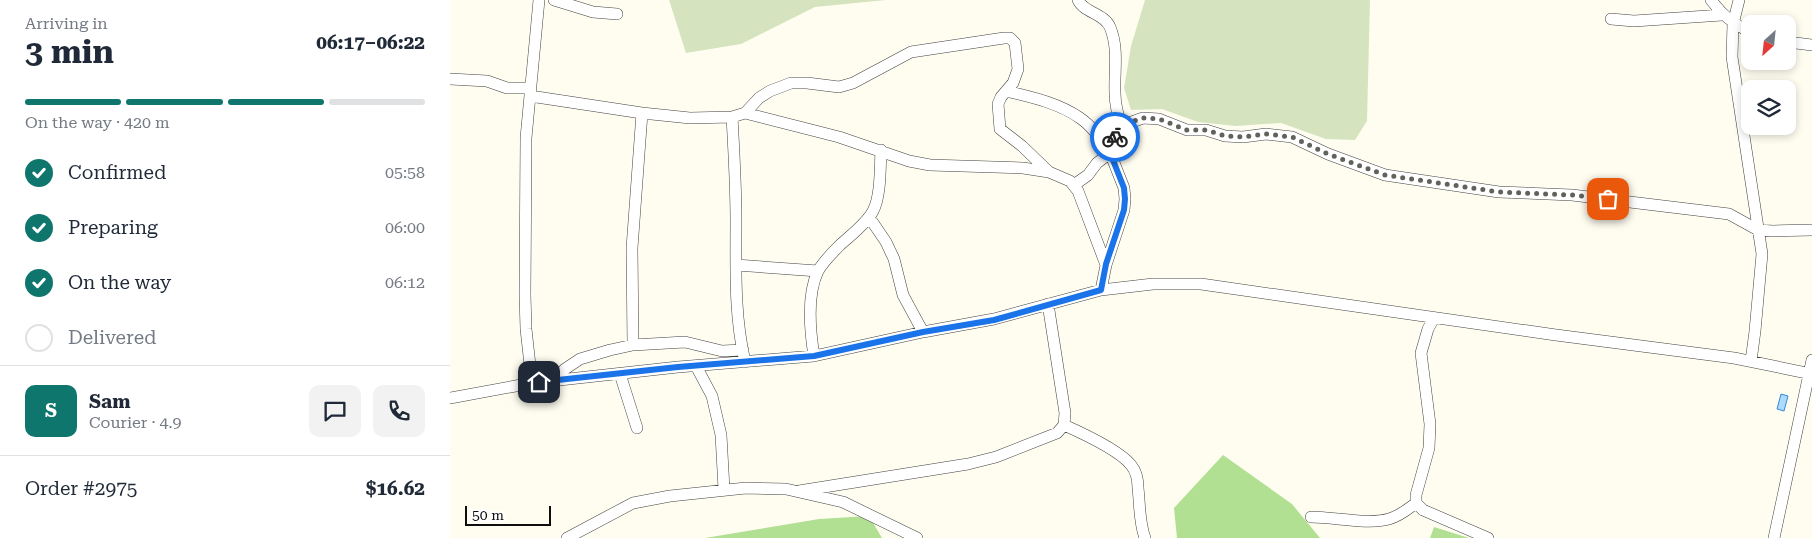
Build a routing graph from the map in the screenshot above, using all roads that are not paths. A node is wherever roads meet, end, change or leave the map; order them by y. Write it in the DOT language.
graph roads {
  1 [pos="539,0"];
  2 [pos="554,0"];
  3 [pos="1078,0"];
  4 [pos="1710,0"];
  5 [pos="1739,0"];
  6 [pos="581,4"];
  7 [pos="617,14"];
  8 [pos="1722,15"];
  9 [pos="1611,19"];
  10 [pos="1733,24"];
  11 [pos="1741,28"];
  12 [pos="1796,43"];
  13 [pos="1812,45"];
  14 [pos="450,79"];
  15 [pos="1006,91"];
  16 [pos="530,92"];
  17 [pos="642,113"];
  18 [pos="745,113"];
  19 [pos="732,117"];
  20 [pos="1122,127"];
  21 [pos="881,150"];
  22 [pos="1109,152"];
  23 [pos="1049,172"];
  24 [pos="1074,185"];
  25 [pos="870,216"];
  26 [pos="1758,230"];
  27 [pos="1812,230"];
  28 [pos="1106,264"];
  29 [pos="736,265"];
  30 [pos="818,271"];
  31 [pos="1101,290"];
  32 [pos="1048,304"];
  33 [pos="1434,318"];
  34 [pos="923,332"];
  35 [pos="633,345"];
  36 [pos="744,356"];
  37 [pos="814,356"];
  38 [pos="1812,360"];
  39 [pos="1750,361"];
  40 [pos="696,366"];
  41 [pos="1810,373"];
  42 [pos="620,374"];
  43 [pos="552,381"];
  44 [pos="532,383"];
  45 [pos="450,398"];
  46 [pos="1064,425"];
  47 [pos="637,428"];
  48 [pos="724,489"];
  49 [pos="799,491"];
  50 [pos="1416,503"];
  51 [pos="1311,517"];
  52 [pos="567,538"];
  53 [pos="917,538"];
  54 [pos="1146,538"];
  55 [pos="1488,538"];
  56 [pos="1774,538"];
  1 -- 16 [label="street"];
  2 -- 6 [label="street"];
  3 -- 20 [label="street"];
  4 -- 8 [label="street"];
  5 -- 10 [label="street"];
  6 -- 7 [label="street"];
  8 -- 9 [label="street"];
  8 -- 10 [label="street"];
  10 -- 11 [label="street"];
  10 -- 26 [label="street"];
  12 -- 13 [label="street"];
  14 -- 16 [label="street"];
  15 -- 18 [label="street"];
  15 -- 22 [label="street"];
  15 -- 23 [label="street"];
  16 -- 17 [label="street"];
  16 -- 44 [label="street"];
  17 -- 19 [label="street"];
  17 -- 35 [label="street"];
  18 -- 19 [label="street"];
  18 -- 21 [label="street"];
  19 -- 29 [label="street"];
  20 -- 22 [label="street"];
  20 -- 26 [label="street"];
  21 -- 23 [label="street"];
  21 -- 25 [label="street"];
  22 -- 24 [label="street"];
  22 -- 28 [label="street"];
  23 -- 24 [label="street"];
  24 -- 28 [label="street"];
  25 -- 30 [label="street"];
  25 -- 34 [label="street"];
  26 -- 27 [label="street"];
  26 -- 39 [label="street"];
  28 -- 31 [label="street"];
  29 -- 30 [label="street"];
  29 -- 36 [label="street"];
  30 -- 37 [label="street"];
  31 -- 32 [label="street"];
  31 -- 33 [label="street"];
  32 -- 34 [label="street"];
  32 -- 46 [label="street"];
  33 -- 39 [label="street"];
  33 -- 50 [label="street"];
  34 -- 37 [label="street"];
  35 -- 36 [label="street"];
  35 -- 43 [label="street"];
  36 -- 37 [label="street"];
  36 -- 40 [label="street"];
  38 -- 41 [label="street"];
  39 -- 41 [label="street"];
  40 -- 42 [label="street"];
  40 -- 48 [label="street"];
  41 -- 56 [label="street"];
  42 -- 43 [label="street"];
  42 -- 47 [label="street"];
  43 -- 44 [label="street"];
  44 -- 45 [label="street"];
  46 -- 49 [label="street"];
  46 -- 54 [label="street"];
  48 -- 49 [label="street"];
  48 -- 52 [label="street"];
  49 -- 53 [label="street"];
  50 -- 51 [label="street"];
  50 -- 55 [label="street"];
}
